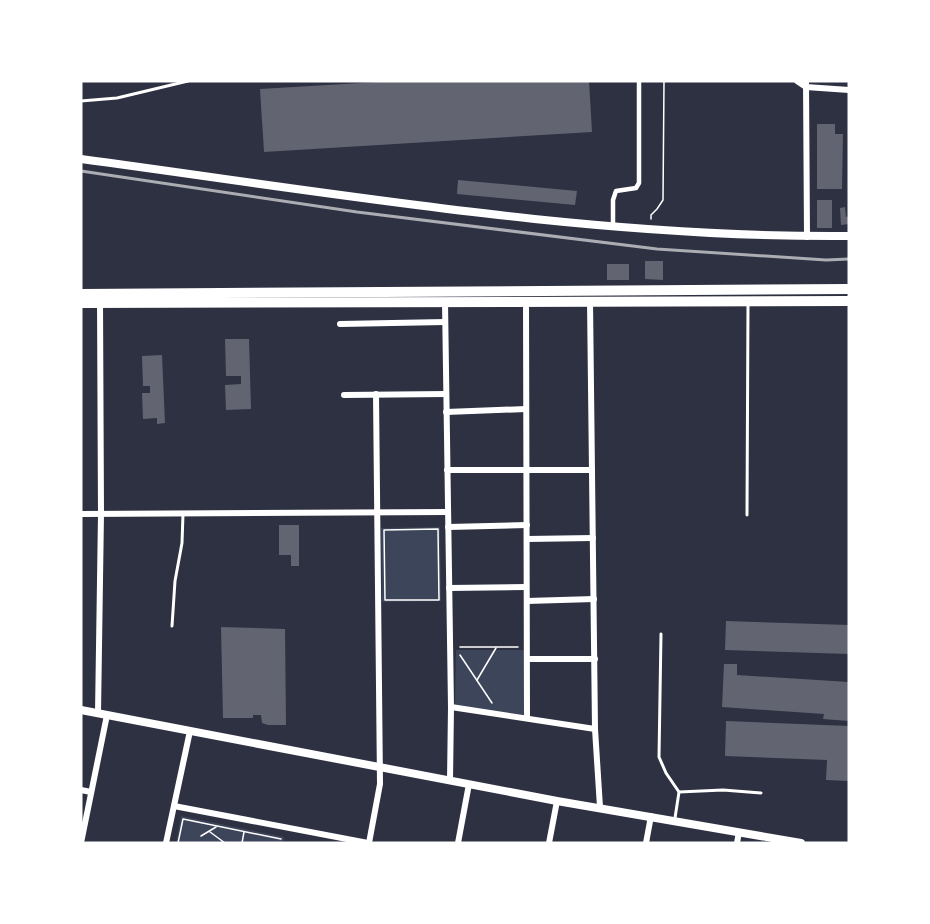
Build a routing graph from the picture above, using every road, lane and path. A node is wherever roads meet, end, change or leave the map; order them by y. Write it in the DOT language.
graph roads {
  1 [pos="188,81"];
  2 [pos="639,81"];
  3 [pos="664,81"];
  4 [pos="797,81"];
  5 [pos="806,84"];
  6 [pos="849,90"];
  7 [pos="81,101"];
  8 [pos="81,159"];
  9 [pos="613,226"];
  10 [pos="650,228"];
  11 [pos="849,236"];
  12 [pos="807,237"];
  13 [pos="849,289"];
  14 [pos="81,294"];
  15 [pos="100,298"];
  16 [pos="526,301"];
  17 [pos="590,301"];
  18 [pos="748,301"];
  19 [pos="849,301"];
  20 [pos="445,302"];
  21 [pos="81,303"];
  22 [pos="445,322"];
  23 [pos="340,324"];
  24 [pos="376,394"];
  25 [pos="446,394"];
  26 [pos="344,395"];
  27 [pos="526,409"];
  28 [pos="447,412"];
  29 [pos="447,470"];
  30 [pos="526,470"];
  31 [pos="592,470"];
  32 [pos="448,512"];
  33 [pos="378,513"];
  34 [pos="81,514"];
  35 [pos="101,514"];
  36 [pos="183,514"];
  37 [pos="747,515"];
  38 [pos="526,525"];
  39 [pos="448,527"];
  40 [pos="384,530"];
  41 [pos="593,538"];
  42 [pos="527,539"];
  43 [pos="526,587"];
  44 [pos="449,588"];
  45 [pos="594,599"];
  46 [pos="527,601"];
  47 [pos="172,626"];
  48 [pos="661,634"];
  49 [pos="450,647"];
  50 [pos="496,647"];
  51 [pos="527,647"];
  52 [pos="527,659"];
  53 [pos="595,659"];
  54 [pos="458,662"];
  55 [pos="477,681"];
  56 [pos="451,707"];
  57 [pos="81,710"];
  58 [pos="496,710"];
  59 [pos="102,714"];
  60 [pos="527,718"];
  61 [pos="596,729"];
  62 [pos="190,731"];
  63 [pos="381,766"];
  64 [pos="450,780"];
  65 [pos="469,784"];
  66 [pos="81,790"];
  67 [pos="91,792"];
  68 [pos="679,792"];
  69 [pos="761,793"];
  70 [pos="557,801"];
  71 [pos="174,806"];
  72 [pos="600,807"];
  73 [pos="651,816"];
  74 [pos="675,820"];
  75 [pos="218,826"];
  76 [pos="209,831"];
  77 [pos="244,831"];
  78 [pos="739,832"];
  79 [pos="201,836"];
  80 [pos="281,839"];
  81 [pos="81,843"];
  82 [pos="166,843"];
  83 [pos="178,843"];
  84 [pos="225,843"];
  85 [pos="242,843"];
  86 [pos="369,843"];
  87 [pos="458,843"];
  88 [pos="549,843"];
  89 [pos="646,843"];
  90 [pos="737,843"];
  91 [pos="801,843"];
  1 -- 7 [label="lane"];
  2 -- 9 [label="street"];
  3 -- 10 [label="path"];
  4 -- 5 [label="street"];
  5 -- 6 [label="street"];
  5 -- 12 [label="street"];
  8 -- 9 [label="street"];
  9 -- 10 [label="street"];
  10 -- 12 [label="street"];
  11 -- 12 [label="street"];
  13 -- 15 [label="main road"];
  14 -- 15 [label="main road"];
  15 -- 20 [label="main road"];
  15 -- 21 [label="main road"];
  15 -- 35 [label="street"];
  16 -- 17 [label="main road"];
  16 -- 20 [label="main road"];
  16 -- 27 [label="street"];
  17 -- 18 [label="main road"];
  17 -- 31 [label="street"];
  18 -- 19 [label="main road"];
  18 -- 37 [label="lane"];
  20 -- 22 [label="street"];
  22 -- 23 [label="street"];
  22 -- 25 [label="street"];
  24 -- 25 [label="street"];
  24 -- 26 [label="street"];
  24 -- 33 [label="street"];
  25 -- 28 [label="street"];
  27 -- 28 [label="street"];
  27 -- 30 [label="street"];
  28 -- 29 [label="street"];
  29 -- 30 [label="street"];
  29 -- 32 [label="street"];
  30 -- 31 [label="street"];
  30 -- 38 [label="street"];
  31 -- 41 [label="street"];
  32 -- 33 [label="street"];
  32 -- 39 [label="street"];
  33 -- 36 [label="street"];
  33 -- 63 [label="street"];
  34 -- 35 [label="street"];
  35 -- 36 [label="street"];
  35 -- 59 [label="street"];
  36 -- 47 [label="lane"];
  38 -- 39 [label="street"];
  38 -- 42 [label="street"];
  39 -- 44 [label="street"];
  40 -- 40 [label="path"];
  41 -- 42 [label="street"];
  41 -- 45 [label="street"];
  42 -- 43 [label="street"];
  43 -- 44 [label="street"];
  43 -- 46 [label="street"];
  44 -- 49 [label="street"];
  45 -- 46 [label="street"];
  45 -- 53 [label="street"];
  46 -- 51 [label="street"];
  48 -- 68 [label="lane"];
  49 -- 50 [label="path"];
  49 -- 56 [label="street"];
  50 -- 51 [label="path"];
  50 -- 55 [label="path"];
  51 -- 52 [label="street"];
  52 -- 53 [label="street"];
  52 -- 60 [label="street"];
  53 -- 61 [label="street"];
  54 -- 55 [label="path"];
  55 -- 58 [label="path"];
  56 -- 60 [label="street"];
  56 -- 64 [label="street"];
  57 -- 59 [label="street"];
  59 -- 62 [label="street"];
  59 -- 67 [label="street"];
  60 -- 61 [label="street"];
  61 -- 72 [label="street"];
  62 -- 63 [label="street"];
  62 -- 71 [label="street"];
  63 -- 64 [label="street"];
  63 -- 86 [label="street"];
  64 -- 65 [label="street"];
  65 -- 70 [label="street"];
  65 -- 87 [label="street"];
  66 -- 67 [label="street"];
  67 -- 81 [label="street"];
  68 -- 69 [label="lane"];
  68 -- 74 [label="lane"];
  70 -- 72 [label="street"];
  70 -- 88 [label="street"];
  71 -- 82 [label="street"];
  71 -- 86 [label="street"];
  72 -- 73 [label="street"];
  73 -- 74 [label="street"];
  73 -- 89 [label="street"];
  74 -- 78 [label="street"];
  75 -- 76 [label="path"];
  75 -- 77 [label="path"];
  75 -- 83 [label="path"];
  76 -- 79 [label="path"];
  76 -- 84 [label="path"];
  77 -- 80 [label="path"];
  77 -- 85 [label="path"];
  78 -- 90 [label="street"];
  78 -- 91 [label="street"];
}
